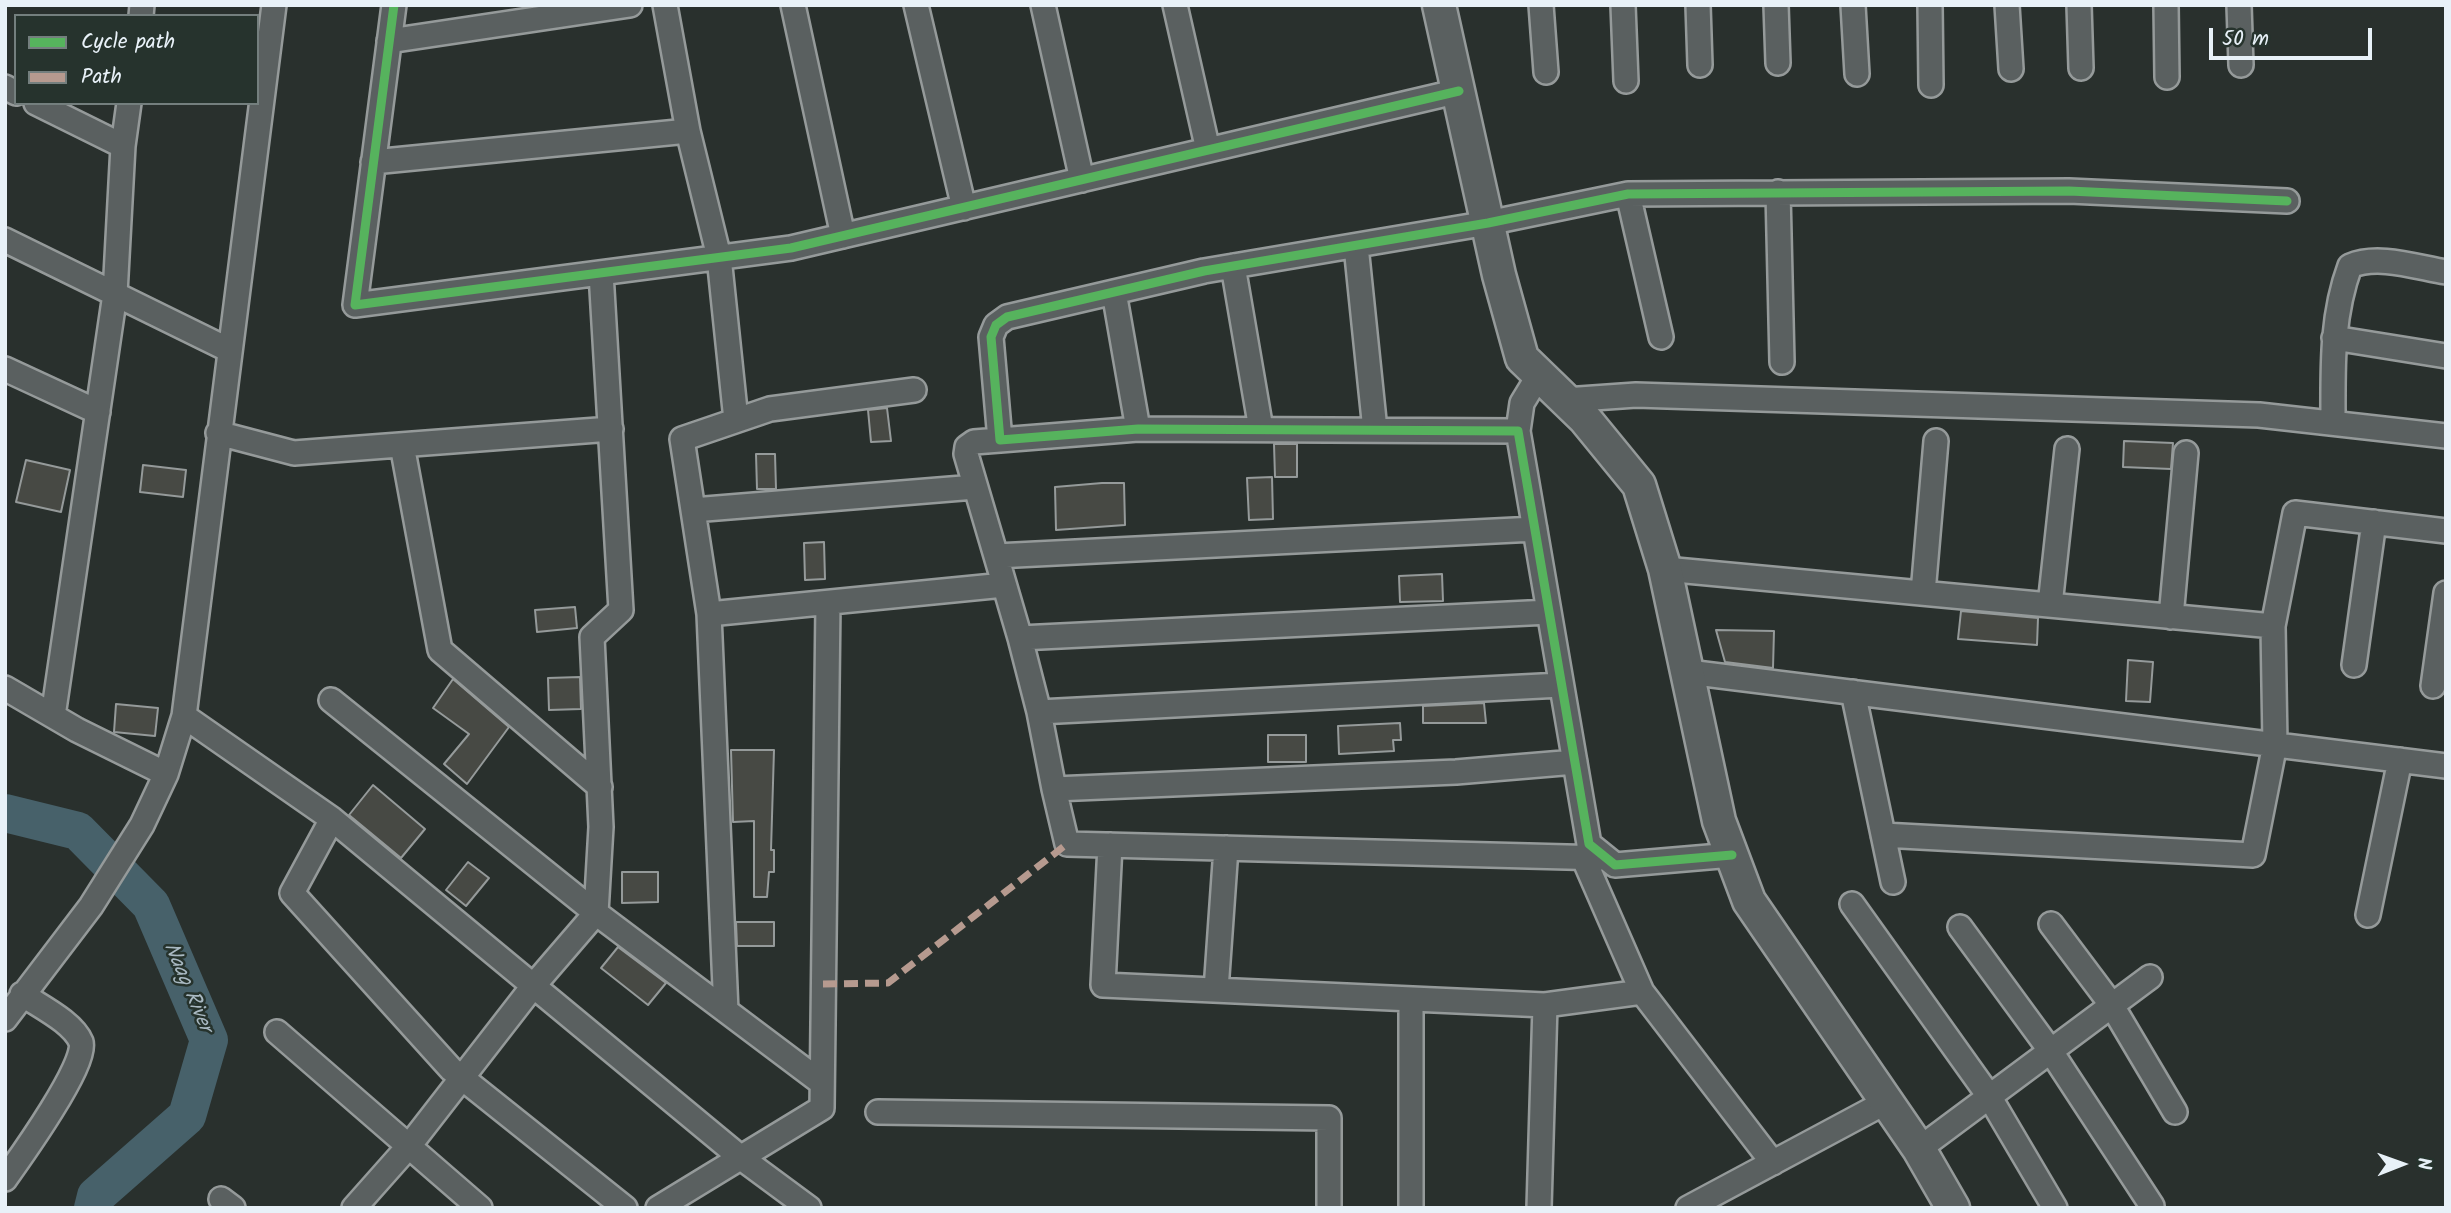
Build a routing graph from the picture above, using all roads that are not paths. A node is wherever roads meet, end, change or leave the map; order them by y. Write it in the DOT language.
graph roads {
  1 [pos="274,5"];
  2 [pos="394,5"];
  3 [pos="630,5"];
  4 [pos="665,5"];
  5 [pos="793,5"];
  6 [pos="916,5"];
  7 [pos="1043,5"];
  8 [pos="1175,5"];
  9 [pos="1439,5"];
  10 [pos="1541,5"];
  11 [pos="1623,5"];
  12 [pos="1698,5"];
  13 [pos="1776,5"];
  14 [pos="1853,5"];
  15 [pos="1930,5"];
  16 [pos="2007,5"];
  17 [pos="2079,5"];
  18 [pos="2166,5"];
  19 [pos="2239,5"];
  20 [pos="389,41"];
  21 [pos="1778,63"];
  22 [pos="1700,65"];
  23 [pos="2241,65"];
  24 [pos="2011,68"];
  25 [pos="2081,68"];
  26 [pos="1546,72"];
  27 [pos="1857,74"];
  28 [pos="2167,77"];
  29 [pos="1626,81"];
  30 [pos="1931,85"];
  31 [pos="1458,91"];
  32 [pos="40,105"];
  33 [pos="129,105"];
  34 [pos="688,131"];
  35 [pos="123,146"];
  36 [pos="1208,150"];
  37 [pos="373,162"];
  38 [pos="1082,180"];
  39 [pos="1778,192"];
  40 [pos="1628,194"];
  41 [pos="2287,201"];
  42 [pos="964,208"];
  43 [pos="1488,223"];
  44 [pos="843,236"];
  45 [pos="5,240"];
  46 [pos="1356,246"];
  47 [pos="719,257"];
  48 [pos="1233,266"];
  49 [pos="2446,272"];
  50 [pos="601,273"];
  51 [pos="1114,292"];
  52 [pos="115,294"];
  53 [pos="1661,337"];
  54 [pos="2334,338"];
  55 [pos="229,350"];
  56 [pos="2446,356"];
  57 [pos="1782,362"];
  58 [pos="5,369"];
  59 [pos="1539,375"];
  60 [pos="914,390"];
  61 [pos="1565,400"];
  62 [pos="97,412"];
  63 [pos="736,420"];
  64 [pos="2333,423"];
  65 [pos="611,429"];
  66 [pos="1138,429"];
  67 [pos="1261,429"];
  68 [pos="1375,430"];
  69 [pos="1518,431"];
  70 [pos="218,433"];
  71 [pos="2446,436"];
  72 [pos="1000,440"];
  73 [pos="1936,441"];
  74 [pos="402,444"];
  75 [pos="2067,449"];
  76 [pos="2186,453"];
  77 [pos="975,487"];
  78 [pos="693,510"];
  79 [pos="2374,522"];
  80 [pos="1535,529"];
  81 [pos="2446,531"];
  82 [pos="996,556"];
  83 [pos="1665,569"];
  84 [pos="1004,585"];
  85 [pos="1923,593"];
  86 [pos="2446,593"];
  87 [pos="828,603"];
  88 [pos="2050,605"];
  89 [pos="1549,612"];
  90 [pos="709,614"];
  91 [pos="2171,617"];
  92 [pos="2273,626"];
  93 [pos="1020,638"];
  94 [pos="2354,665"];
  95 [pos="1688,672"];
  96 [pos="1561,685"];
  97 [pos="2433,686"];
  98 [pos="5,688"];
  99 [pos="1853,692"];
  100 [pos="331,700"];
  101 [pos="1039,712"];
  102 [pos="53,716"];
  103 [pos="184,716"];
  104 [pos="2275,744"];
  105 [pos="2400,760"];
  106 [pos="1574,762"];
  107 [pos="2446,766"];
  108 [pos="166,774"];
  109 [pos="600,787"];
  110 [pos="1054,789"];
  111 [pos="332,819"];
  112 [pos="1883,835"];
  113 [pos="1110,845"];
  114 [pos="1226,848"];
  115 [pos="1732,855"];
  116 [pos="1594,857"];
  117 [pos="1893,882"];
  118 [pos="1852,904"];
  119 [pos="596,913"];
  120 [pos="2368,915"];
  121 [pos="2051,924"];
  122 [pos="1959,927"];
  123 [pos="2150,977"];
  124 [pos="534,985"];
  125 [pos="1216,990"];
  126 [pos="1642,992"];
  127 [pos="22,994"];
  128 [pos="1411,999"];
  129 [pos="2111,1004"];
  130 [pos="1545,1005"];
  131 [pos="726,1011"];
  132 [pos="5,1019"];
  133 [pos="278,1032"];
  134 [pos="2050,1050"];
  135 [pos="460,1077"];
  136 [pos="822,1083"];
  137 [pos="1990,1096"];
  138 [pos="1886,1102"];
  139 [pos="878,1112"];
  140 [pos="2175,1112"];
  141 [pos="409,1146"];
  142 [pos="1919,1150"];
  143 [pos="740,1157"];
  144 [pos="1773,1163"];
  145 [pos="5,1179"];
  146 [pos="1948,1206"];
  147 [pos="2152,1206"];
  148 [pos="354,1208"];
  149 [pos="480,1208"];
  150 [pos="625,1208"];
  151 [pos="658,1208"];
  152 [pos="808,1208"];
  153 [pos="1329,1208"];
  154 [pos="1411,1208"];
  155 [pos="1539,1208"];
  156 [pos="1688,1208"];
  157 [pos="2055,1208"];
  1 -- 55 [label="street"];
  2 -- 20 [label="street"];
  3 -- 20 [label="street"];
  4 -- 34 [label="street"];
  5 -- 44 [label="street"];
  6 -- 42 [label="street"];
  7 -- 38 [label="street"];
  8 -- 36 [label="street"];
  9 -- 31 [label="street"];
  10 -- 26 [label="street"];
  11 -- 29 [label="street"];
  12 -- 22 [label="street"];
  13 -- 21 [label="street"];
  14 -- 27 [label="street"];
  15 -- 30 [label="street"];
  16 -- 24 [label="street"];
  17 -- 25 [label="street"];
  18 -- 28 [label="street"];
  19 -- 23 [label="street"];
  20 -- 37 [label="street"];
  31 -- 36 [label="street"];
  31 -- 43 [label="street"];
  32 -- 35 [label="street"];
  33 -- 35 [label="street"];
  34 -- 37 [label="street"];
  34 -- 47 [label="street"];
  35 -- 52 [label="street"];
  36 -- 38 [label="street"];
  37 -- 50 [label="street"];
  38 -- 42 [label="street"];
  39 -- 40 [label="street"];
  39 -- 41 [label="street"];
  39 -- 57 [label="street"];
  40 -- 43 [label="street"];
  40 -- 53 [label="street"];
  42 -- 44 [label="street"];
  43 -- 46 [label="street"];
  43 -- 59 [label="street"];
  44 -- 47 [label="street"];
  45 -- 52 [label="street"];
  46 -- 48 [label="street"];
  46 -- 68 [label="street"];
  47 -- 50 [label="street"];
  47 -- 63 [label="street"];
  48 -- 51 [label="street"];
  48 -- 67 [label="street"];
  49 -- 54 [label="street"];
  50 -- 65 [label="street"];
  51 -- 66 [label="street"];
  51 -- 72 [label="street"];
  52 -- 55 [label="street"];
  52 -- 62 [label="street"];
  54 -- 56 [label="street"];
  54 -- 64 [label="street"];
  55 -- 70 [label="street"];
  58 -- 62 [label="street"];
  59 -- 61 [label="street"];
  59 -- 69 [label="street"];
  60 -- 63 [label="street"];
  61 -- 64 [label="street"];
  61 -- 83 [label="street"];
  62 -- 102 [label="street"];
  63 -- 78 [label="street"];
  64 -- 71 [label="street"];
  65 -- 74 [label="street"];
  65 -- 109 [label="street"];
  66 -- 67 [label="street"];
  66 -- 72 [label="street"];
  67 -- 68 [label="street"];
  68 -- 69 [label="street"];
  69 -- 80 [label="street"];
  70 -- 74 [label="street"];
  70 -- 103 [label="street"];
  72 -- 77 [label="street"];
  73 -- 85 [label="street"];
  74 -- 109 [label="street"];
  75 -- 88 [label="street"];
  76 -- 91 [label="street"];
  77 -- 78 [label="street"];
  77 -- 82 [label="street"];
  78 -- 90 [label="street"];
  79 -- 81 [label="street"];
  79 -- 92 [label="street"];
  79 -- 94 [label="street"];
  80 -- 82 [label="street"];
  80 -- 89 [label="street"];
  82 -- 84 [label="street"];
  83 -- 85 [label="street"];
  83 -- 95 [label="street"];
  84 -- 87 [label="street"];
  84 -- 93 [label="street"];
  85 -- 88 [label="street"];
  86 -- 97 [label="street"];
  87 -- 90 [label="street"];
  87 -- 136 [label="street"];
  88 -- 91 [label="street"];
  89 -- 93 [label="street"];
  89 -- 96 [label="street"];
  90 -- 131 [label="street"];
  91 -- 92 [label="street"];
  92 -- 104 [label="street"];
  93 -- 101 [label="street"];
  95 -- 99 [label="street"];
  95 -- 115 [label="street"];
  96 -- 101 [label="street"];
  96 -- 106 [label="street"];
  98 -- 102 [label="street"];
  99 -- 104 [label="street"];
  99 -- 112 [label="street"];
  100 -- 119 [label="street"];
  101 -- 110 [label="street"];
  102 -- 108 [label="street"];
  103 -- 108 [label="street"];
  103 -- 111 [label="street"];
  104 -- 105 [label="street"];
  104 -- 112 [label="street"];
  105 -- 107 [label="street"];
  105 -- 120 [label="street"];
  106 -- 110 [label="street"];
  106 -- 116 [label="street"];
  108 -- 127 [label="street"];
  109 -- 119 [label="street"];
  110 -- 113 [label="street"];
  111 -- 124 [label="street"];
  111 -- 135 [label="street"];
  112 -- 117 [label="street"];
  113 -- 114 [label="street"];
  113 -- 125 [label="street"];
  114 -- 116 [label="street"];
  114 -- 125 [label="street"];
  115 -- 116 [label="street"];
  115 -- 138 [label="street"];
  116 -- 126 [label="street"];
  118 -- 137 [label="street"];
  119 -- 124 [label="street"];
  119 -- 131 [label="street"];
  121 -- 129 [label="street"];
  122 -- 134 [label="street"];
  123 -- 129 [label="street"];
  124 -- 135 [label="street"];
  124 -- 143 [label="street"];
  125 -- 128 [label="street"];
  126 -- 130 [label="street"];
  126 -- 144 [label="street"];
  127 -- 132 [label="street"];
  127 -- 145 [label="street"];
  128 -- 130 [label="street"];
  128 -- 154 [label="street"];
  129 -- 134 [label="street"];
  129 -- 140 [label="street"];
  130 -- 155 [label="street"];
  131 -- 136 [label="street"];
  133 -- 141 [label="street"];
  134 -- 137 [label="street"];
  134 -- 147 [label="street"];
  135 -- 141 [label="street"];
  135 -- 150 [label="street"];
  136 -- 143 [label="street"];
  137 -- 142 [label="street"];
  137 -- 157 [label="street"];
  138 -- 142 [label="street"];
  138 -- 144 [label="street"];
  139 -- 153 [label="street"];
  141 -- 148 [label="street"];
  141 -- 149 [label="street"];
  142 -- 146 [label="street"];
  143 -- 151 [label="street"];
  143 -- 152 [label="street"];
  144 -- 156 [label="street"];
}
